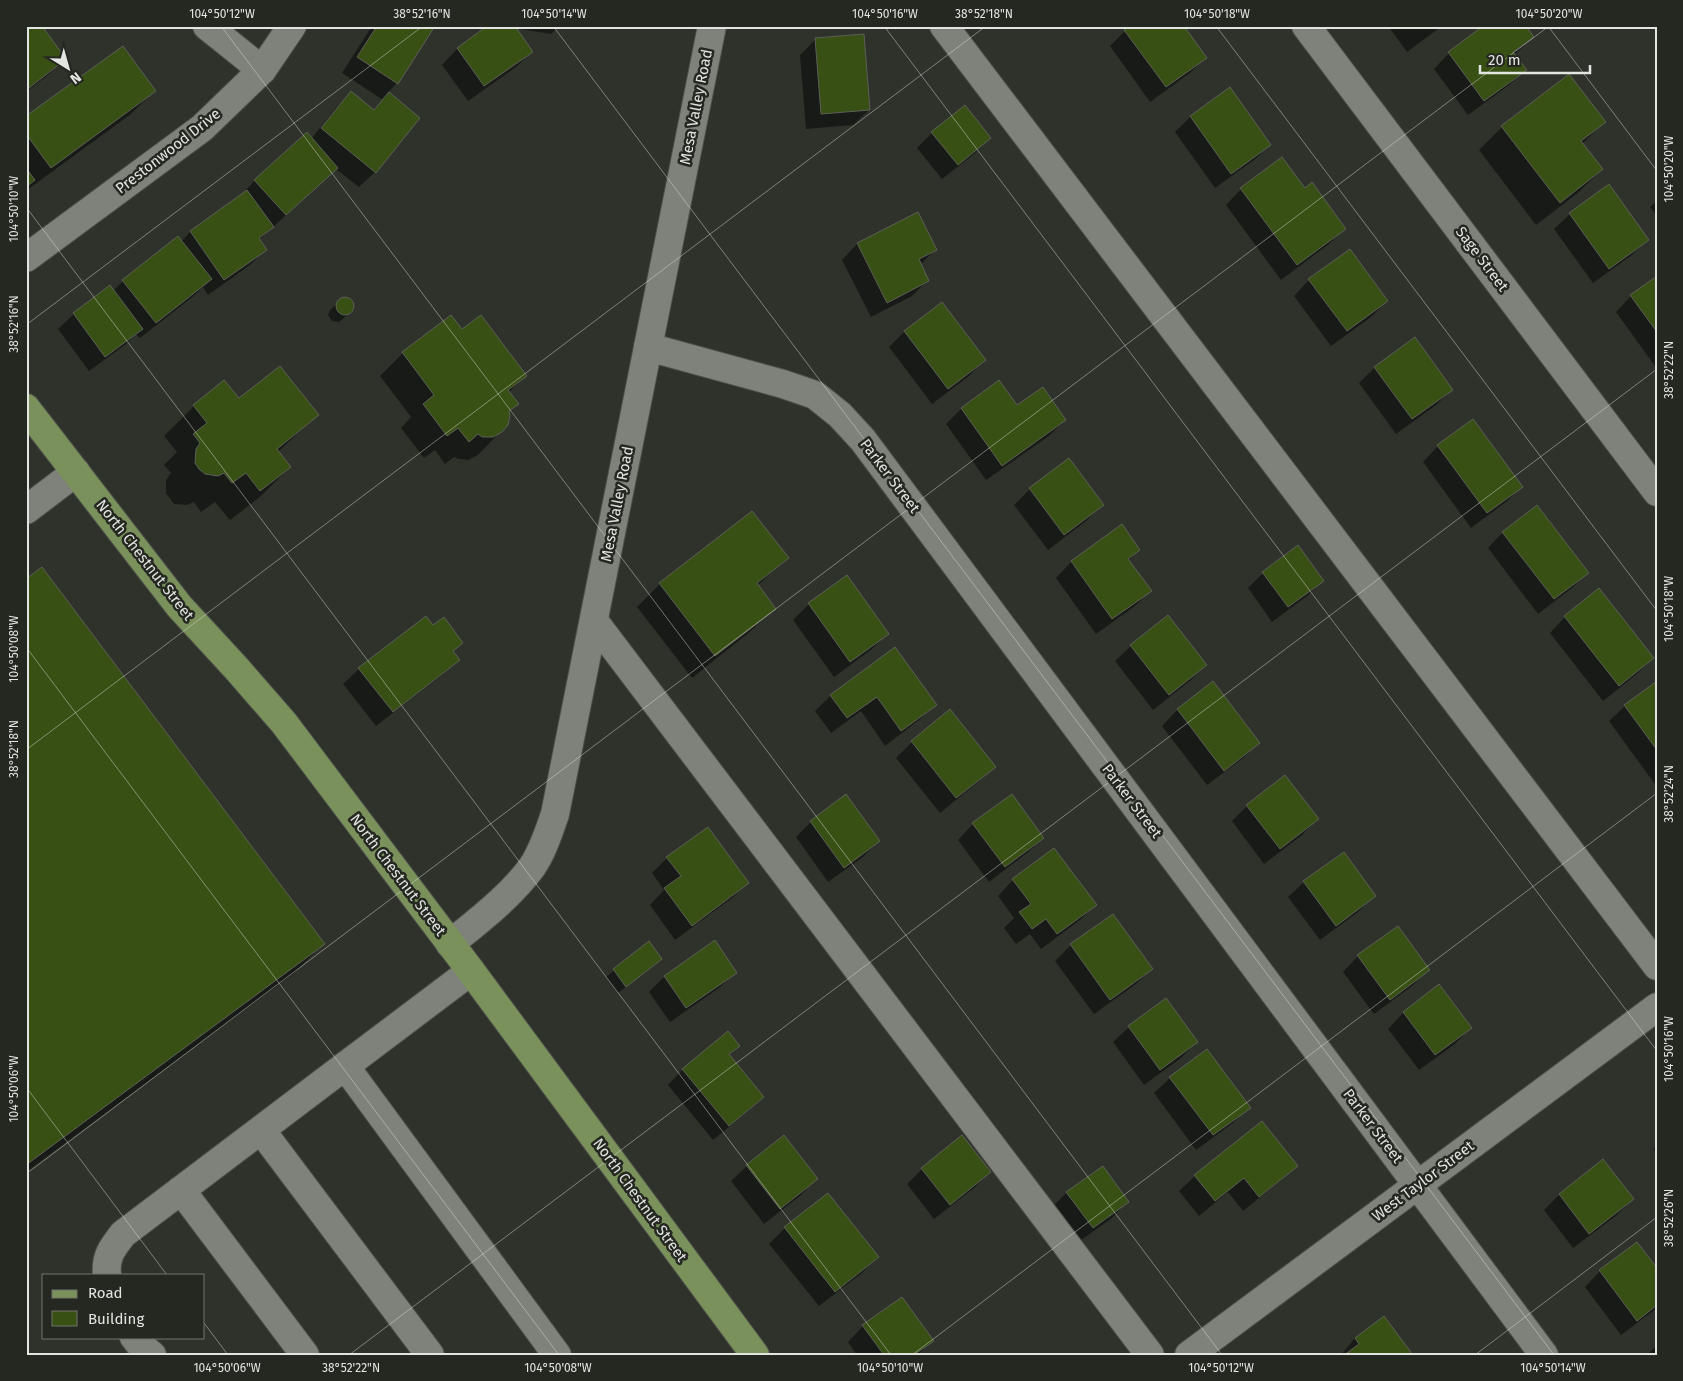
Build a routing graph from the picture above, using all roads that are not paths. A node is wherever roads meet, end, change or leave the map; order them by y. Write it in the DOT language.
graph roads {
  1 [pos="206,26"];
  2 [pos="292,26"];
  3 [pos="712,26"];
  4 [pos="944,26"];
  5 [pos="1306,26"];
  6 [pos="262,70"];
  7 [pos="26,258"];
  8 [pos="648,347"];
  9 [pos="26,408"];
  10 [pos="76,472"];
  11 [pos="1657,492"];
  12 [pos="26,510"];
  13 [pos="594,622"];
  14 [pos="450,944"];
  15 [pos="1657,966"];
  16 [pos="471,971"];
  17 [pos="1657,1007"];
  18 [pos="345,1066"];
  19 [pos="261,1130"];
  20 [pos="1418,1186"];
  21 [pos="181,1190"];
  22 [pos="107,1274"];
  23 [pos="135,1338"];
  24 [pos="152,1355"];
  25 [pos="305,1355"];
  26 [pos="430,1355"];
  27 [pos="557,1355"];
  28 [pos="755,1355"];
  29 [pos="1150,1355"];
  30 [pos="1188,1355"];
  31 [pos="1544,1355"];
  1 -- 6 [label="street"];
  2 -- 6 [label="street, Prestonwood Drive"];
  3 -- 8 [label="street, Mesa Valley Road"];
  4 -- 15 [label="street"];
  5 -- 11 [label="street, Sage Street"];
  6 -- 7 [label="street, Prestonwood Drive"];
  8 -- 13 [label="street, Mesa Valley Road"];
  8 -- 20 [label="street, Parker Street"];
  9 -- 10 [label="main road, North Chestnut Street"];
  10 -- 12 [label="street"];
  10 -- 14 [label="main road, North Chestnut Street"];
  13 -- 14 [label="street, Mesa Valley Road"];
  13 -- 29 [label="street"];
  14 -- 16 [label="main road, North Chestnut Street"];
  16 -- 18 [label="street"];
  16 -- 28 [label="main road, North Chestnut Street"];
  17 -- 20 [label="street, West Taylor Street"];
  18 -- 19 [label="street"];
  18 -- 27 [label="street"];
  19 -- 21 [label="street"];
  19 -- 26 [label="street"];
  20 -- 30 [label="street, West Taylor Street"];
  20 -- 31 [label="street, Parker Street"];
  21 -- 22 [label="street"];
  21 -- 25 [label="street"];
  23 -- 24 [label="street"];
}
